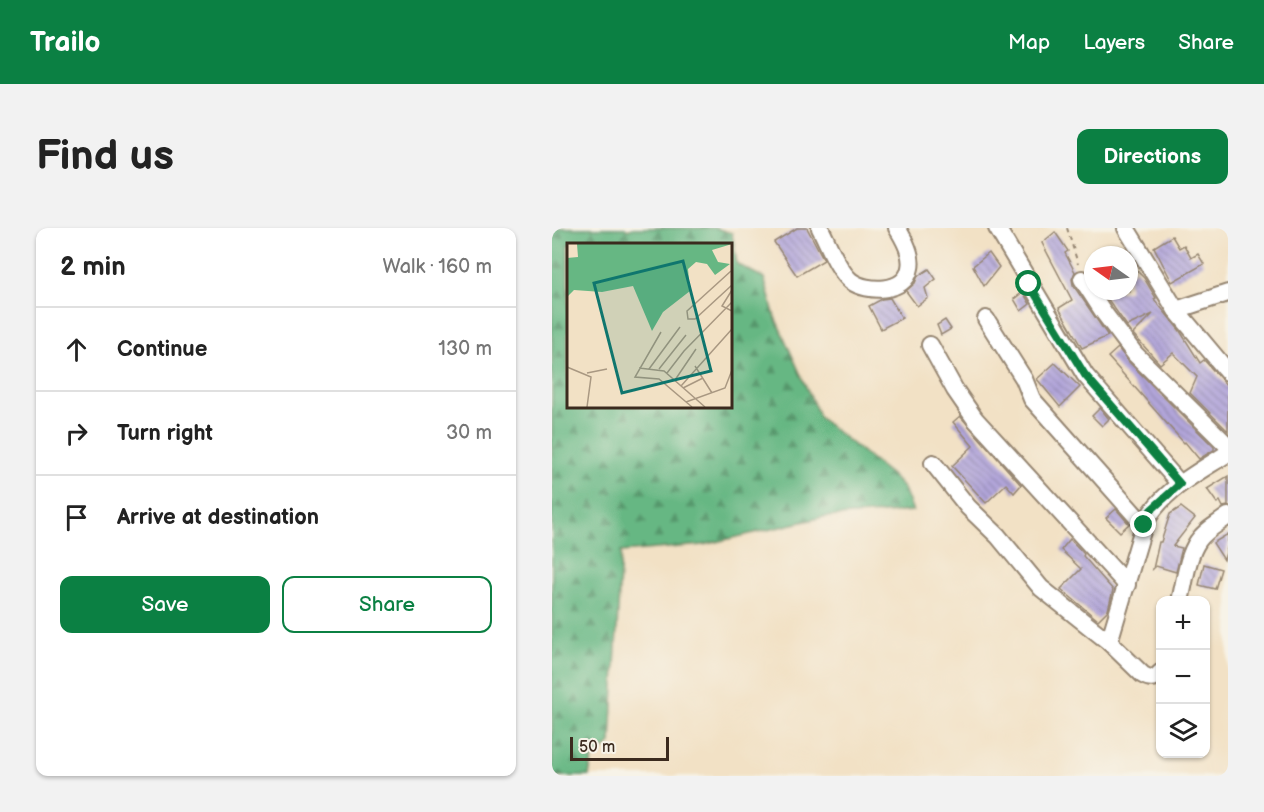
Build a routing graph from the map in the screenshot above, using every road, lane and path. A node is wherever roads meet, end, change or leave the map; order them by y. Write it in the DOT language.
graph roads {
  1 [pos="820,228"];
  2 [pos="897,228"];
  3 [pos="997,228"];
  4 [pos="1067,228"];
  5 [pos="1126,228"];
  6 [pos="1082,279"];
  7 [pos="1228,293"];
  8 [pos="1176,310"];
  9 [pos="986,319"];
  10 [pos="930,345"];
  11 [pos="1228,372"];
  12 [pos="1228,446"];
  13 [pos="1228,453"];
  14 [pos="933,463"];
  15 [pos="1180,484"];
  16 [pos="1228,516"];
  17 [pos="1144,525"];
  18 [pos="1127,585"];
  19 [pos="1181,596"];
  20 [pos="1109,642"];
  21 [pos="1156,676"];
  1 -- 2 [label="street"];
  3 -- 15 [label="street"];
  4 -- 6 [label="path"];
  5 -- 8 [label="street"];
  6 -- 12 [label="street"];
  7 -- 8 [label="street"];
  8 -- 11 [label="street"];
  9 -- 17 [label="street"];
  10 -- 18 [label="street"];
  13 -- 15 [label="street"];
  14 -- 20 [label="street"];
  15 -- 17 [label="street"];
  16 -- 19 [label="street"];
  17 -- 18 [label="street"];
  18 -- 20 [label="street"];
  20 -- 21 [label="street"];
}
